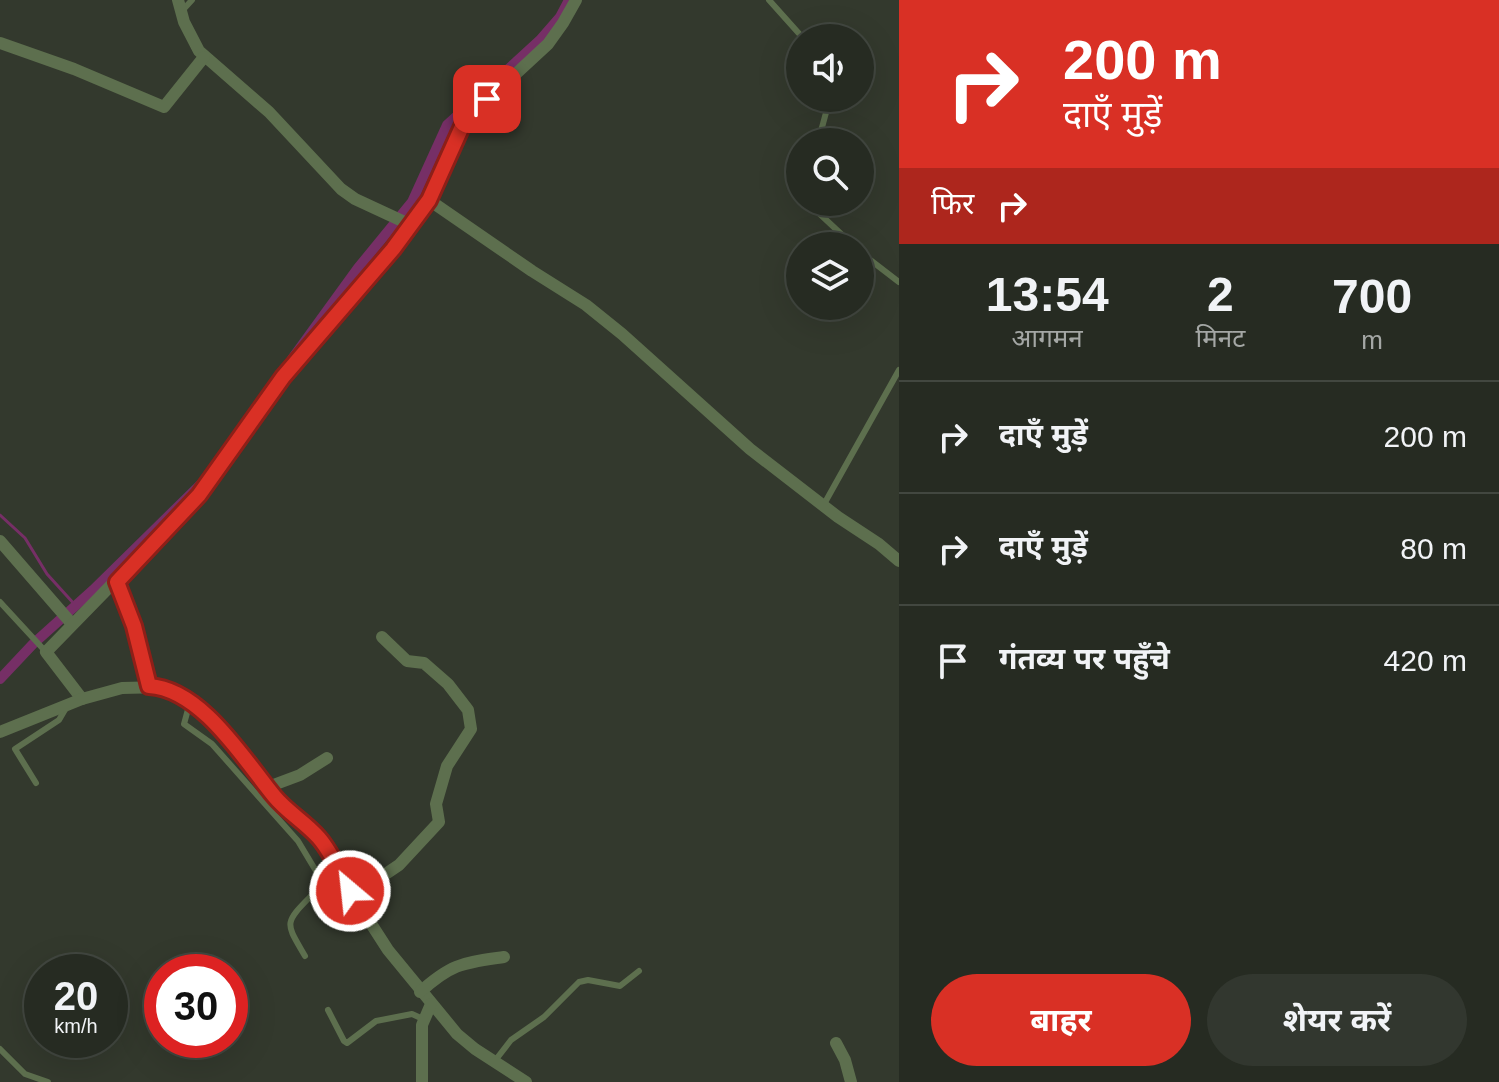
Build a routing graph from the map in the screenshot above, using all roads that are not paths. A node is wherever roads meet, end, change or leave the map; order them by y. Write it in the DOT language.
graph roads {
  1 [pos="192,0"];
  2 [pos="576,0"];
  3 [pos="769,0"];
  4 [pos="179,6"];
  5 [pos="790,24"];
  6 [pos="0,43"];
  7 [pos="204,57"];
  8 [pos="429,200"];
  9 [pos="822,216"];
  10 [pos="404,221"];
  11 [pos="839,232"];
  12 [pos="874,263"];
  13 [pos="899,282"];
  14 [pos="899,370"];
  15 [pos="823,506"];
  16 [pos="0,541"];
  17 [pos="899,561"];
  18 [pos="117,582"];
  19 [pos="0,602"];
  20 [pos="68,620"];
  21 [pos="382,637"];
  22 [pos="45,651"];
  23 [pos="149,686"];
  24 [pos="82,699"];
  25 [pos="190,702"];
  26 [pos="67,706"];
  27 [pos="0,732"];
  28 [pos="327,758"];
  29 [pos="36,783"];
  30 [pos="268,787"];
  31 [pos="353,896"];
  32 [pos="305,956"];
  33 [pos="504,957"];
  34 [pos="639,971"];
  35 [pos="420,992"];
  36 [pos="431,1004"];
  37 [pos="328,1010"];
  38 [pos="423,1019"];
  39 [pos="836,1043"];
  40 [pos="0,1049"];
  41 [pos="494,1062"];
  42 [pos="48,1082"];
  43 [pos="422,1082"];
  44 [pos="526,1082"];
  45 [pos="851,1082"];
  1 -- 4 [label="lane"];
  2 -- 8 [label="street"];
  3 -- 5 [label="lane"];
  4 -- 7 [label="street"];
  6 -- 7 [label="street"];
  7 -- 10 [label="street"];
  8 -- 10 [label="street"];
  8 -- 15 [label="street"];
  9 -- 11 [label="lane"];
  10 -- 18 [label="street"];
  12 -- 13 [label="lane"];
  14 -- 15 [label="lane"];
  15 -- 17 [label="street"];
  16 -- 20 [label="street"];
  18 -- 20 [label="street"];
  18 -- 23 [label="street"];
  19 -- 22 [label="lane"];
  20 -- 22 [label="street"];
  21 -- 31 [label="street"];
  22 -- 24 [label="street"];
  23 -- 24 [label="street"];
  23 -- 25 [label="street"];
  24 -- 26 [label="street"];
  25 -- 30 [label="street"];
  25 -- 32 [label="lane"];
  26 -- 27 [label="street"];
  26 -- 29 [label="lane"];
  28 -- 30 [label="street"];
  30 -- 31 [label="street"];
  31 -- 35 [label="street"];
  33 -- 35 [label="street"];
  34 -- 41 [label="lane"];
  35 -- 36 [label="street"];
  36 -- 38 [label="street"];
  36 -- 41 [label="street"];
  37 -- 38 [label="lane"];
  38 -- 43 [label="street"];
  39 -- 45 [label="street"];
  40 -- 42 [label="lane"];
  41 -- 44 [label="street"];
}
